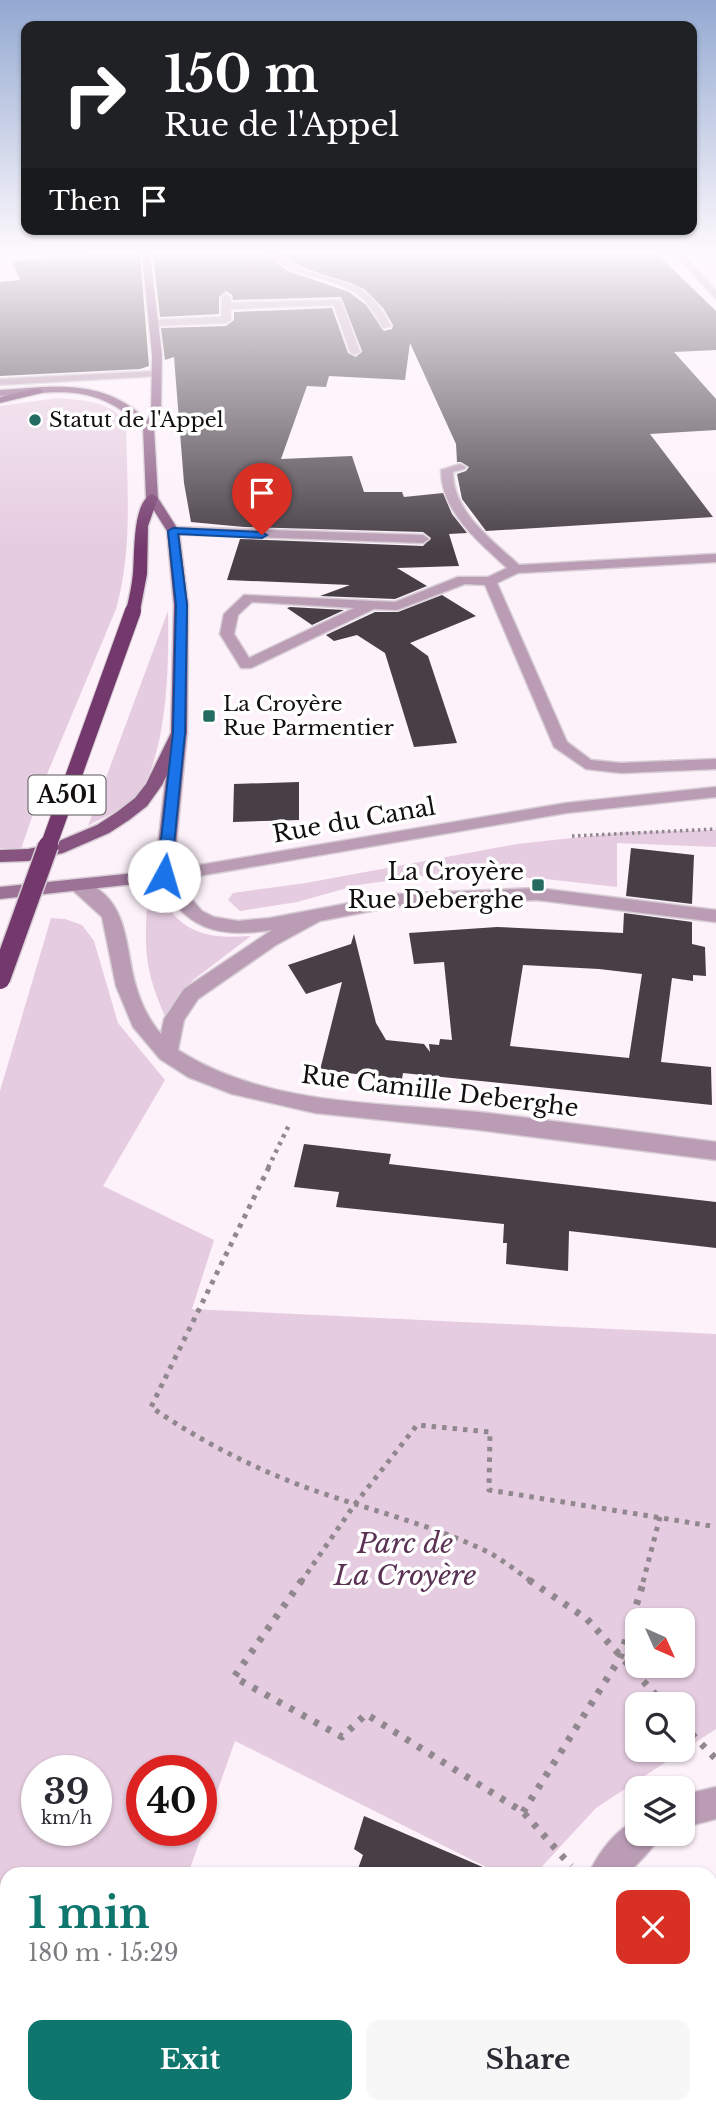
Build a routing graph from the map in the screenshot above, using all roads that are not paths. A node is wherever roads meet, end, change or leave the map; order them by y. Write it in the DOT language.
graph roads {
  1 [pos="157,353"];
  2 [pos="155,374"];
  3 [pos="0,382"];
  4 [pos="38,391"];
  5 [pos="74,391"];
  6 [pos="0,393"];
  7 [pos="0,400"];
  8 [pos="148,427"];
  9 [pos="460,467"];
  10 [pos="152,498"];
  11 [pos="173,531"];
  12 [pos="423,539"];
  13 [pos="716,558"];
  14 [pos="516,569"];
  15 [pos="490,581"];
  16 [pos="371,605"];
  17 [pos="179,733"];
  18 [pos="716,764"];
  19 [pos="716,793"];
  20 [pos="0,856"];
  21 [pos="164,876"];
  22 [pos="77,886"];
  23 [pos="0,892"];
  24 [pos="315,916"];
  25 [pos="716,916"];
  26 [pos="0,979"];
  27 [pos="167,1053"];
  28 [pos="716,1151"];
  29 [pos="716,1803"];
  30 [pos="695,1809"];
  31 [pos="629,1846"];
  32 [pos="612,1867"];
  1 -- 2 [label="main road"];
  2 -- 3 [label="street"];
  2 -- 5 [label="street"];
  2 -- 8 [label="main road"];
  4 -- 5 [label="main road"];
  4 -- 6 [label="main road"];
  4 -- 7 [label="highway"];
  5 -- 8 [label="main road"];
  8 -- 10 [label="main road"];
  9 -- 14 [label="street"];
  10 -- 11 [label="main road"];
  10 -- 26 [label="highway, A501, bridge"];
  11 -- 12 [label="street"];
  11 -- 17 [label="main road"];
  13 -- 14 [label="street"];
  14 -- 15 [label="street"];
  15 -- 16 [label="street"];
  15 -- 18 [label="street"];
  16 -- 16 [label="street"];
  17 -- 20 [label="main road"];
  17 -- 21 [label="street"];
  19 -- 21 [label="street, Rue du Canal"];
  21 -- 22 [label="street, Rue du Canal"];
  21 -- 24 [label="street"];
  22 -- 23 [label="street, Rue du Canal"];
  22 -- 27 [label="street, Rue Camille Deberghe"];
  24 -- 25 [label="street"];
  24 -- 27 [label="street"];
  27 -- 28 [label="street, Rue Camille Deberghe"];
  29 -- 30 [label="street"];
  31 -- 32 [label="street"];
}
